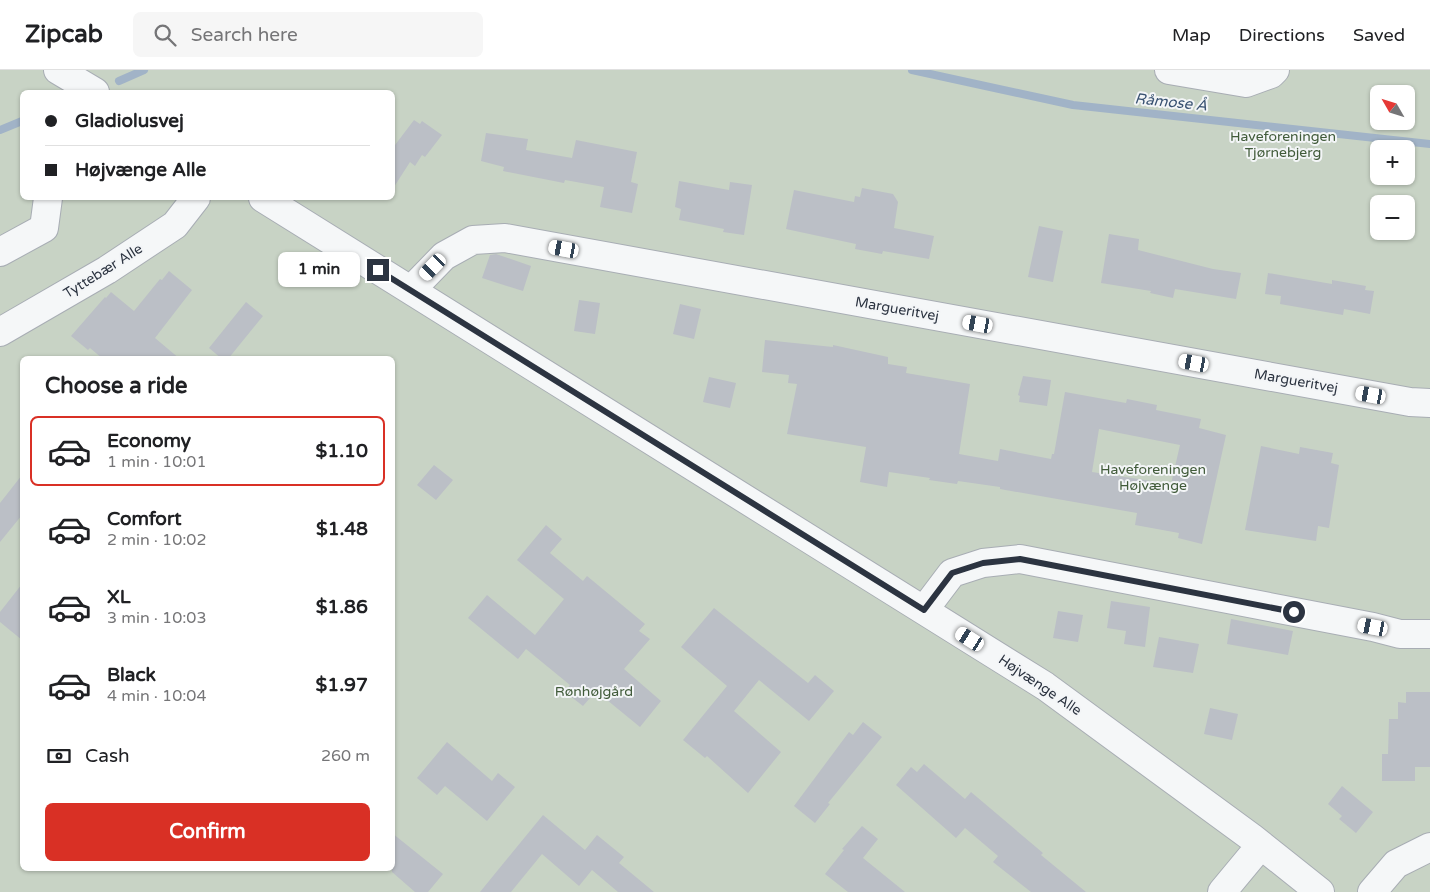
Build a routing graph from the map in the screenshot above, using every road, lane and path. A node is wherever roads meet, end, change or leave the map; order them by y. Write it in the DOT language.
graph roads {
  1 [pos="58,70"];
  2 [pos="1169,70"];
  3 [pos="1275,70"];
  4 [pos="92,90"];
  5 [pos="48,200"];
  6 [pos="194,200"];
  7 [pos="266,200"];
  8 [pos="0,252"];
  9 [pos="412,290"];
  10 [pos="0,332"];
  11 [pos="1420,403"];
  12 [pos="924,610"];
  13 [pos="1430,634"];
  14 [pos="1261,845"];
  15 [pos="1430,847"];
  16 [pos="1222,892"];
  17 [pos="1320,892"];
  18 [pos="1372,892"];
  1 -- 4 [label="street"];
  2 -- 3 [label="street"];
  5 -- 8 [label="street"];
  6 -- 10 [label="street, Tyttebær Alle"];
  7 -- 9 [label="street, Højvænge Alle"];
  9 -- 11 [label="street, Margueritvej"];
  9 -- 12 [label="street, Højvænge Alle"];
  12 -- 13 [label="street"];
  12 -- 14 [label="street, Højvænge Alle"];
  14 -- 16 [label="street"];
  14 -- 17 [label="street, Højvænge Alle"];
  15 -- 18 [label="street"];
}
